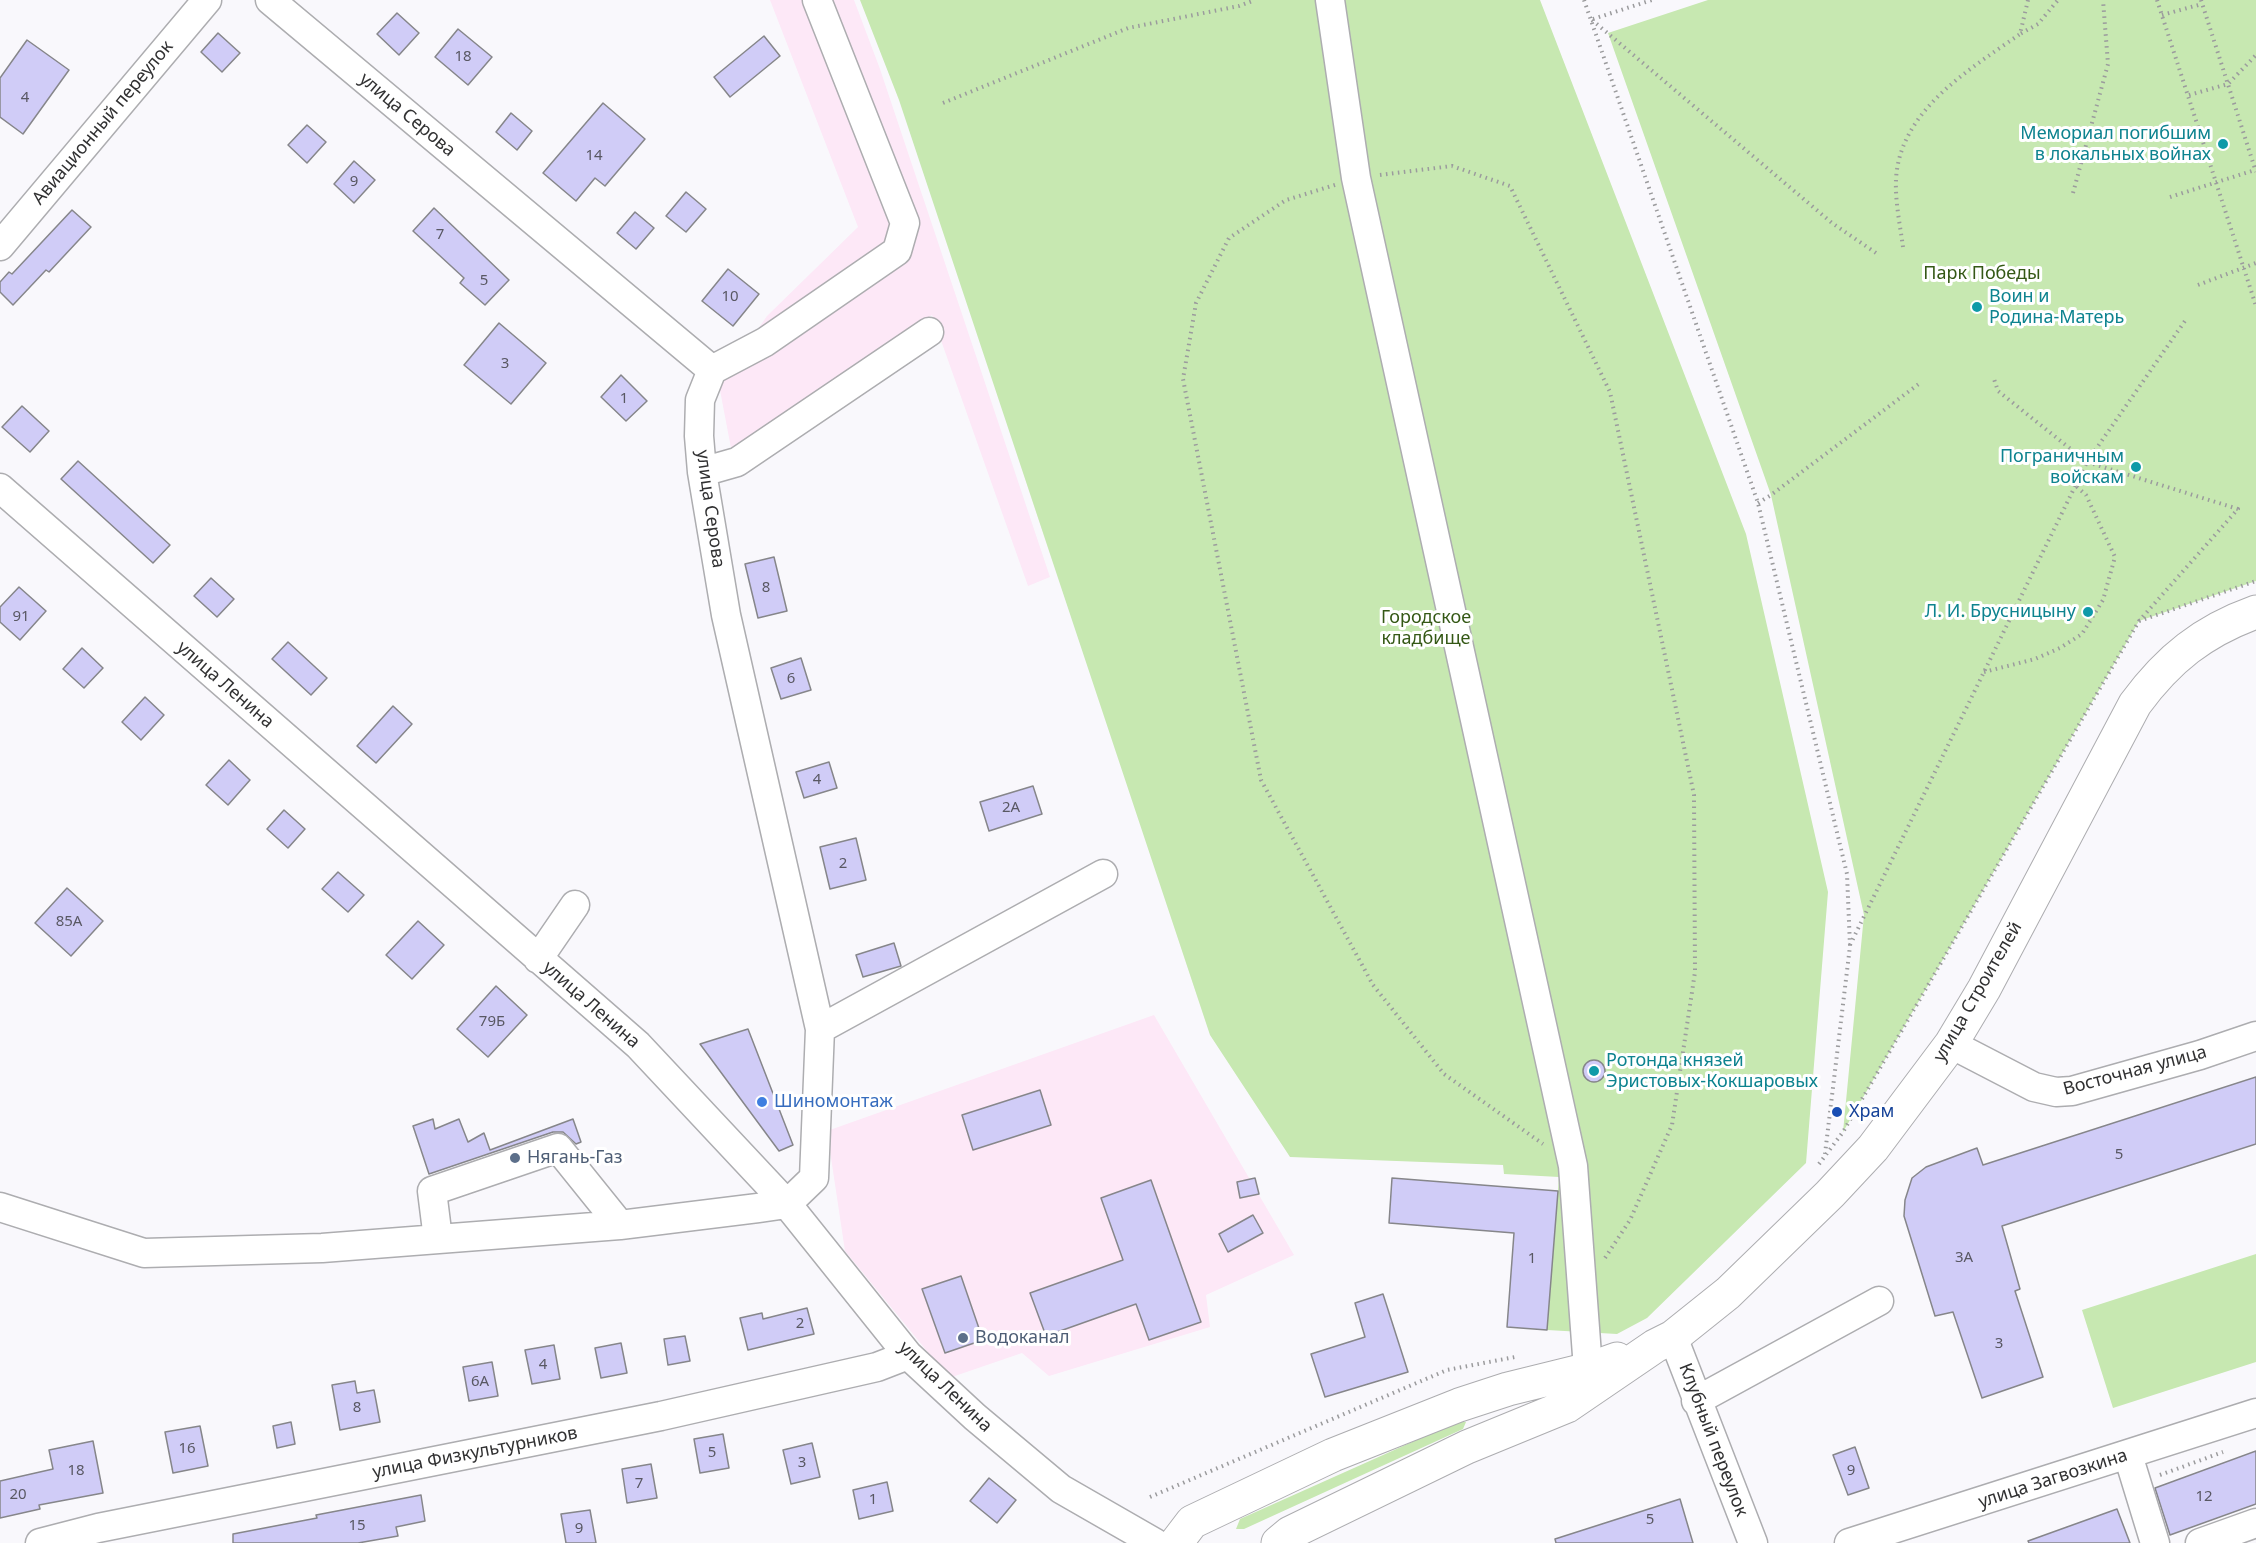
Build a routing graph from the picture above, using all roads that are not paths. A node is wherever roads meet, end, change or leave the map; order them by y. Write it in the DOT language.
graph roads {
  1 [pos="207,0"];
  2 [pos="270,0"];
  3 [pos="816,0"];
  4 [pos="1330,0"];
  5 [pos="0,246"];
  6 [pos="929,332"];
  7 [pos="712,370"];
  8 [pos="702,472"];
  9 [pos="0,488"];
  10 [pos="2256,612"];
  11 [pos="1103,874"];
  12 [pos="575,905"];
  13 [pos="538,959"];
  14 [pos="820,1029"];
  15 [pos="2256,1036"];
  16 [pos="1951,1044"];
  17 [pos="787,1204"];
  18 [pos="0,1207"];
  19 [pos="620,1225"];
  20 [pos="438,1239"];
  21 [pos="1879,1301"];
  22 [pos="1664,1341"];
  23 [pos="908,1355"];
  24 [pos="1588,1369"];
  25 [pos="1696,1401"];
  26 [pos="1459,1405"];
  27 [pos="2256,1413"];
  28 [pos="1467,1447"];
  29 [pos="2128,1455"];
  30 [pos="2256,1523"];
  31 [pos="1859,1542"];
  32 [pos="40,1543"];
  33 [pos="1155,1543"];
  34 [pos="1176,1543"];
  35 [pos="1278,1543"];
  36 [pos="1753,1543"];
  37 [pos="2155,1543"];
  38 [pos="2200,1543"];
  1 -- 5 [label="street, Авиационный переулок"];
  2 -- 7 [label="street, улица Серова"];
  3 -- 7 [label="street"];
  4 -- 24 [label="street"];
  6 -- 8 [label="street"];
  7 -- 8 [label="street, улица Серова"];
  8 -- 14 [label="street, улица Серова"];
  9 -- 13 [label="street, улица Ленина"];
  10 -- 16 [label="main road, улица Строителей"];
  11 -- 14 [label="street"];
  12 -- 13 [label="street"];
  13 -- 17 [label="street, улица Ленина"];
  14 -- 17 [label="street, улица Серова"];
  15 -- 16 [label="street, Восточная улица"];
  16 -- 22 [label="main road, улица Строителей"];
  17 -- 19 [label="street"];
  17 -- 23 [label="street, улица Ленина"];
  18 -- 20 [label="street"];
  19 -- 20 [label="street"];
  19 -- 20 [label="street"];
  21 -- 25 [label="street"];
  22 -- 24 [label="main road"];
  22 -- 25 [label="street, Клубный переулок"];
  22 -- 28 [label="main road, улица Строителей"];
  23 -- 32 [label="street, улица Физкультурников"];
  23 -- 33 [label="street, улица Ленина"];
  24 -- 26 [label="main road"];
  25 -- 36 [label="street, Клубный переулок"];
  26 -- 28 [label="main road"];
  26 -- 34 [label="main road"];
  27 -- 29 [label="street, улица Загвозкина"];
  28 -- 35 [label="main road, улица Строителей"];
  29 -- 31 [label="street, улица Загвозкина"];
  29 -- 37 [label="street"];
  30 -- 38 [label="street"];
}
